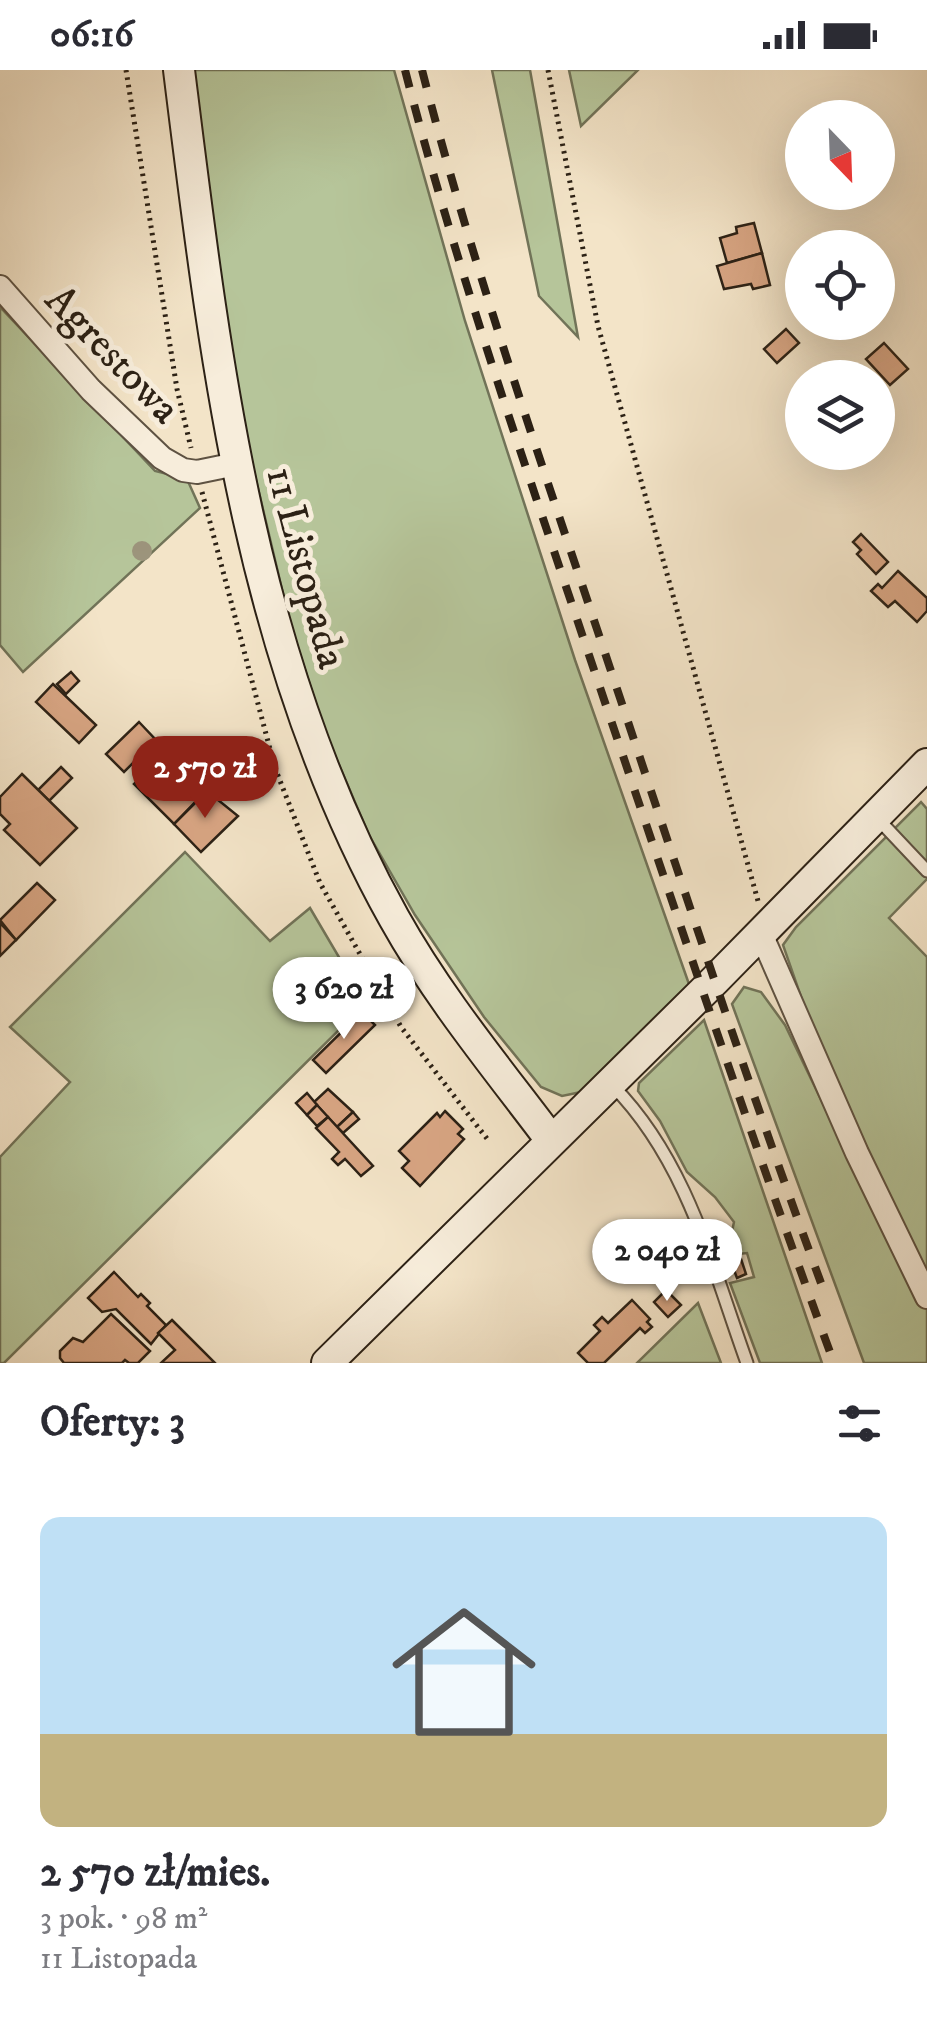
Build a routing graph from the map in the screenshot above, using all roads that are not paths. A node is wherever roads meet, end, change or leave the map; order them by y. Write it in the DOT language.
graph roads {
  1 [pos="179,70"];
  2 [pos="0,287"];
  3 [pos="236,464"];
  4 [pos="927,764"];
  5 [pos="875,816"];
  6 [pos="927,871"];
  7 [pos="761,934"];
  8 [pos="610,1082"];
  9 [pos="552,1140"];
  10 [pos="927,1297"];
  11 [pos="327,1363"];
  12 [pos="746,1363"];
  1 -- 3 [label="street, 11 Listopada"];
  2 -- 3 [label="street, Agrestowa"];
  3 -- 9 [label="street, 11 Listopada"];
  4 -- 5 [label="street"];
  5 -- 6 [label="lane"];
  5 -- 7 [label="street"];
  7 -- 8 [label="street"];
  7 -- 10 [label="street"];
  8 -- 9 [label="street"];
  8 -- 12 [label="lane"];
  9 -- 11 [label="street"];
}
